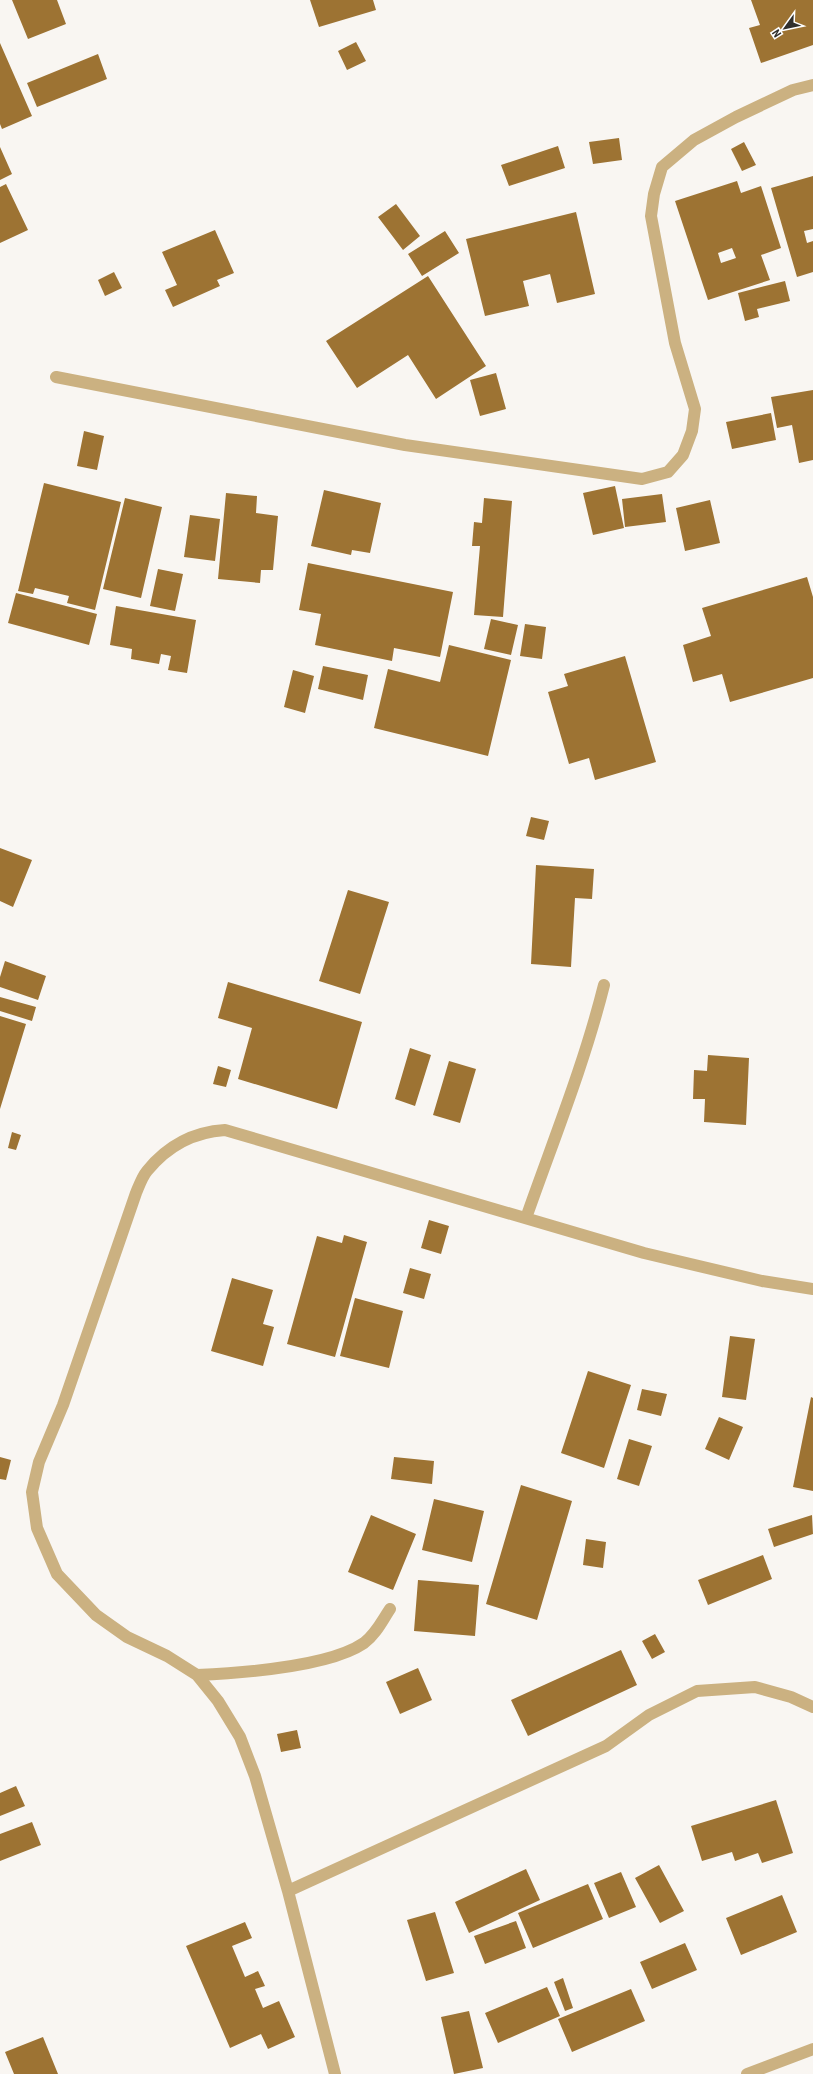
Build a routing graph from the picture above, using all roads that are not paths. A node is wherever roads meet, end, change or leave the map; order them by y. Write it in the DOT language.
graph roads {
  1 [pos="813,85"];
  2 [pos="56,377"];
  3 [pos="604,985"];
  4 [pos="526,1218"];
  5 [pos="813,1289"];
  6 [pos="390,1609"];
  7 [pos="197,1675"];
  8 [pos="813,1707"];
  9 [pos="288,1891"];
  10 [pos="813,2049"];
  11 [pos="335,2074"];
  12 [pos="747,2074"];
  1 -- 2 [label="street"];
  3 -- 4 [label="street"];
  4 -- 5 [label="street"];
  4 -- 7 [label="street"];
  6 -- 7 [label="street"];
  7 -- 9 [label="street"];
  8 -- 9 [label="street"];
  9 -- 11 [label="street"];
  10 -- 12 [label="street"];
}
